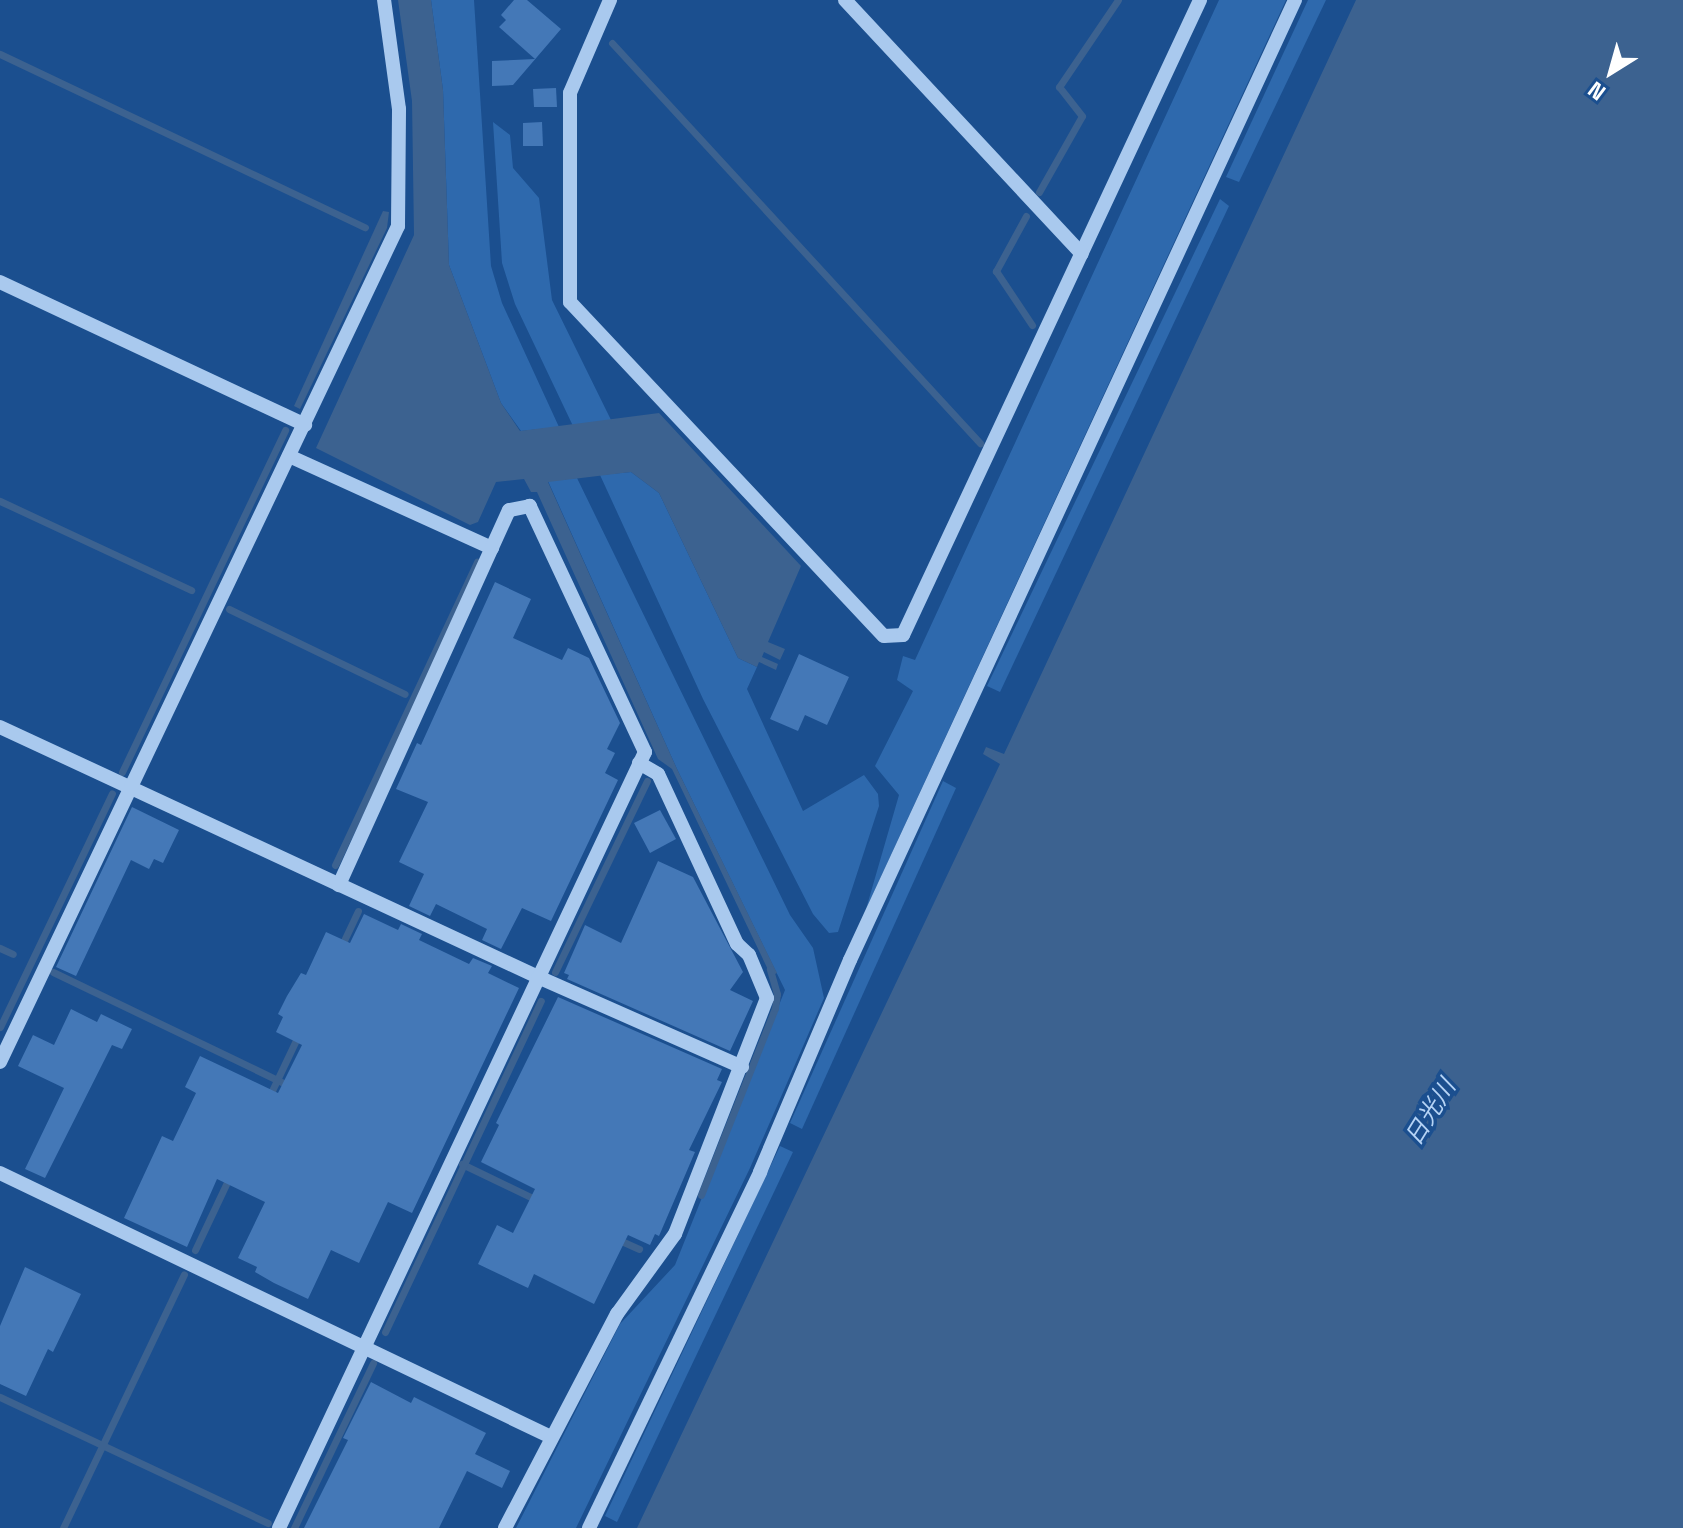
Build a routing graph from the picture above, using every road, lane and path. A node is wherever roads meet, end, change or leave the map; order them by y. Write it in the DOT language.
graph roads {
  1 [pos="384,0"];
  2 [pos="610,0"];
  3 [pos="845,0"];
  4 [pos="1200,0"];
  5 [pos="1295,0"];
  6 [pos="1082,254"];
  7 [pos="0,282"];
  8 [pos="305,425"];
  9 [pos="289,456"];
  10 [pos="492,548"];
  11 [pos="0,727"];
  12 [pos="639,763"];
  13 [pos="131,789"];
  14 [pos="339,885"];
  15 [pos="538,977"];
  16 [pos="0,1062"];
  17 [pos="742,1067"];
  18 [pos="0,1173"];
  19 [pos="366,1347"];
  20 [pos="551,1437"];
  21 [pos="279,1528"];
  22 [pos="505,1528"];
  23 [pos="589,1528"];
  1 -- 8 [label="street"];
  2 -- 6 [label="street"];
  3 -- 6 [label="street"];
  4 -- 6 [label="street"];
  5 -- 23 [label="street"];
  7 -- 8 [label="street"];
  8 -- 9 [label="street"];
  9 -- 10 [label="street"];
  9 -- 13 [label="street"];
  10 -- 12 [label="street"];
  10 -- 14 [label="street"];
  11 -- 13 [label="street"];
  12 -- 15 [label="street"];
  12 -- 17 [label="street"];
  13 -- 14 [label="street"];
  13 -- 16 [label="street"];
  14 -- 15 [label="street"];
  15 -- 17 [label="street"];
  15 -- 19 [label="street"];
  17 -- 20 [label="street"];
  18 -- 19 [label="street"];
  19 -- 20 [label="street"];
  19 -- 21 [label="street"];
  20 -- 22 [label="street"];
}
